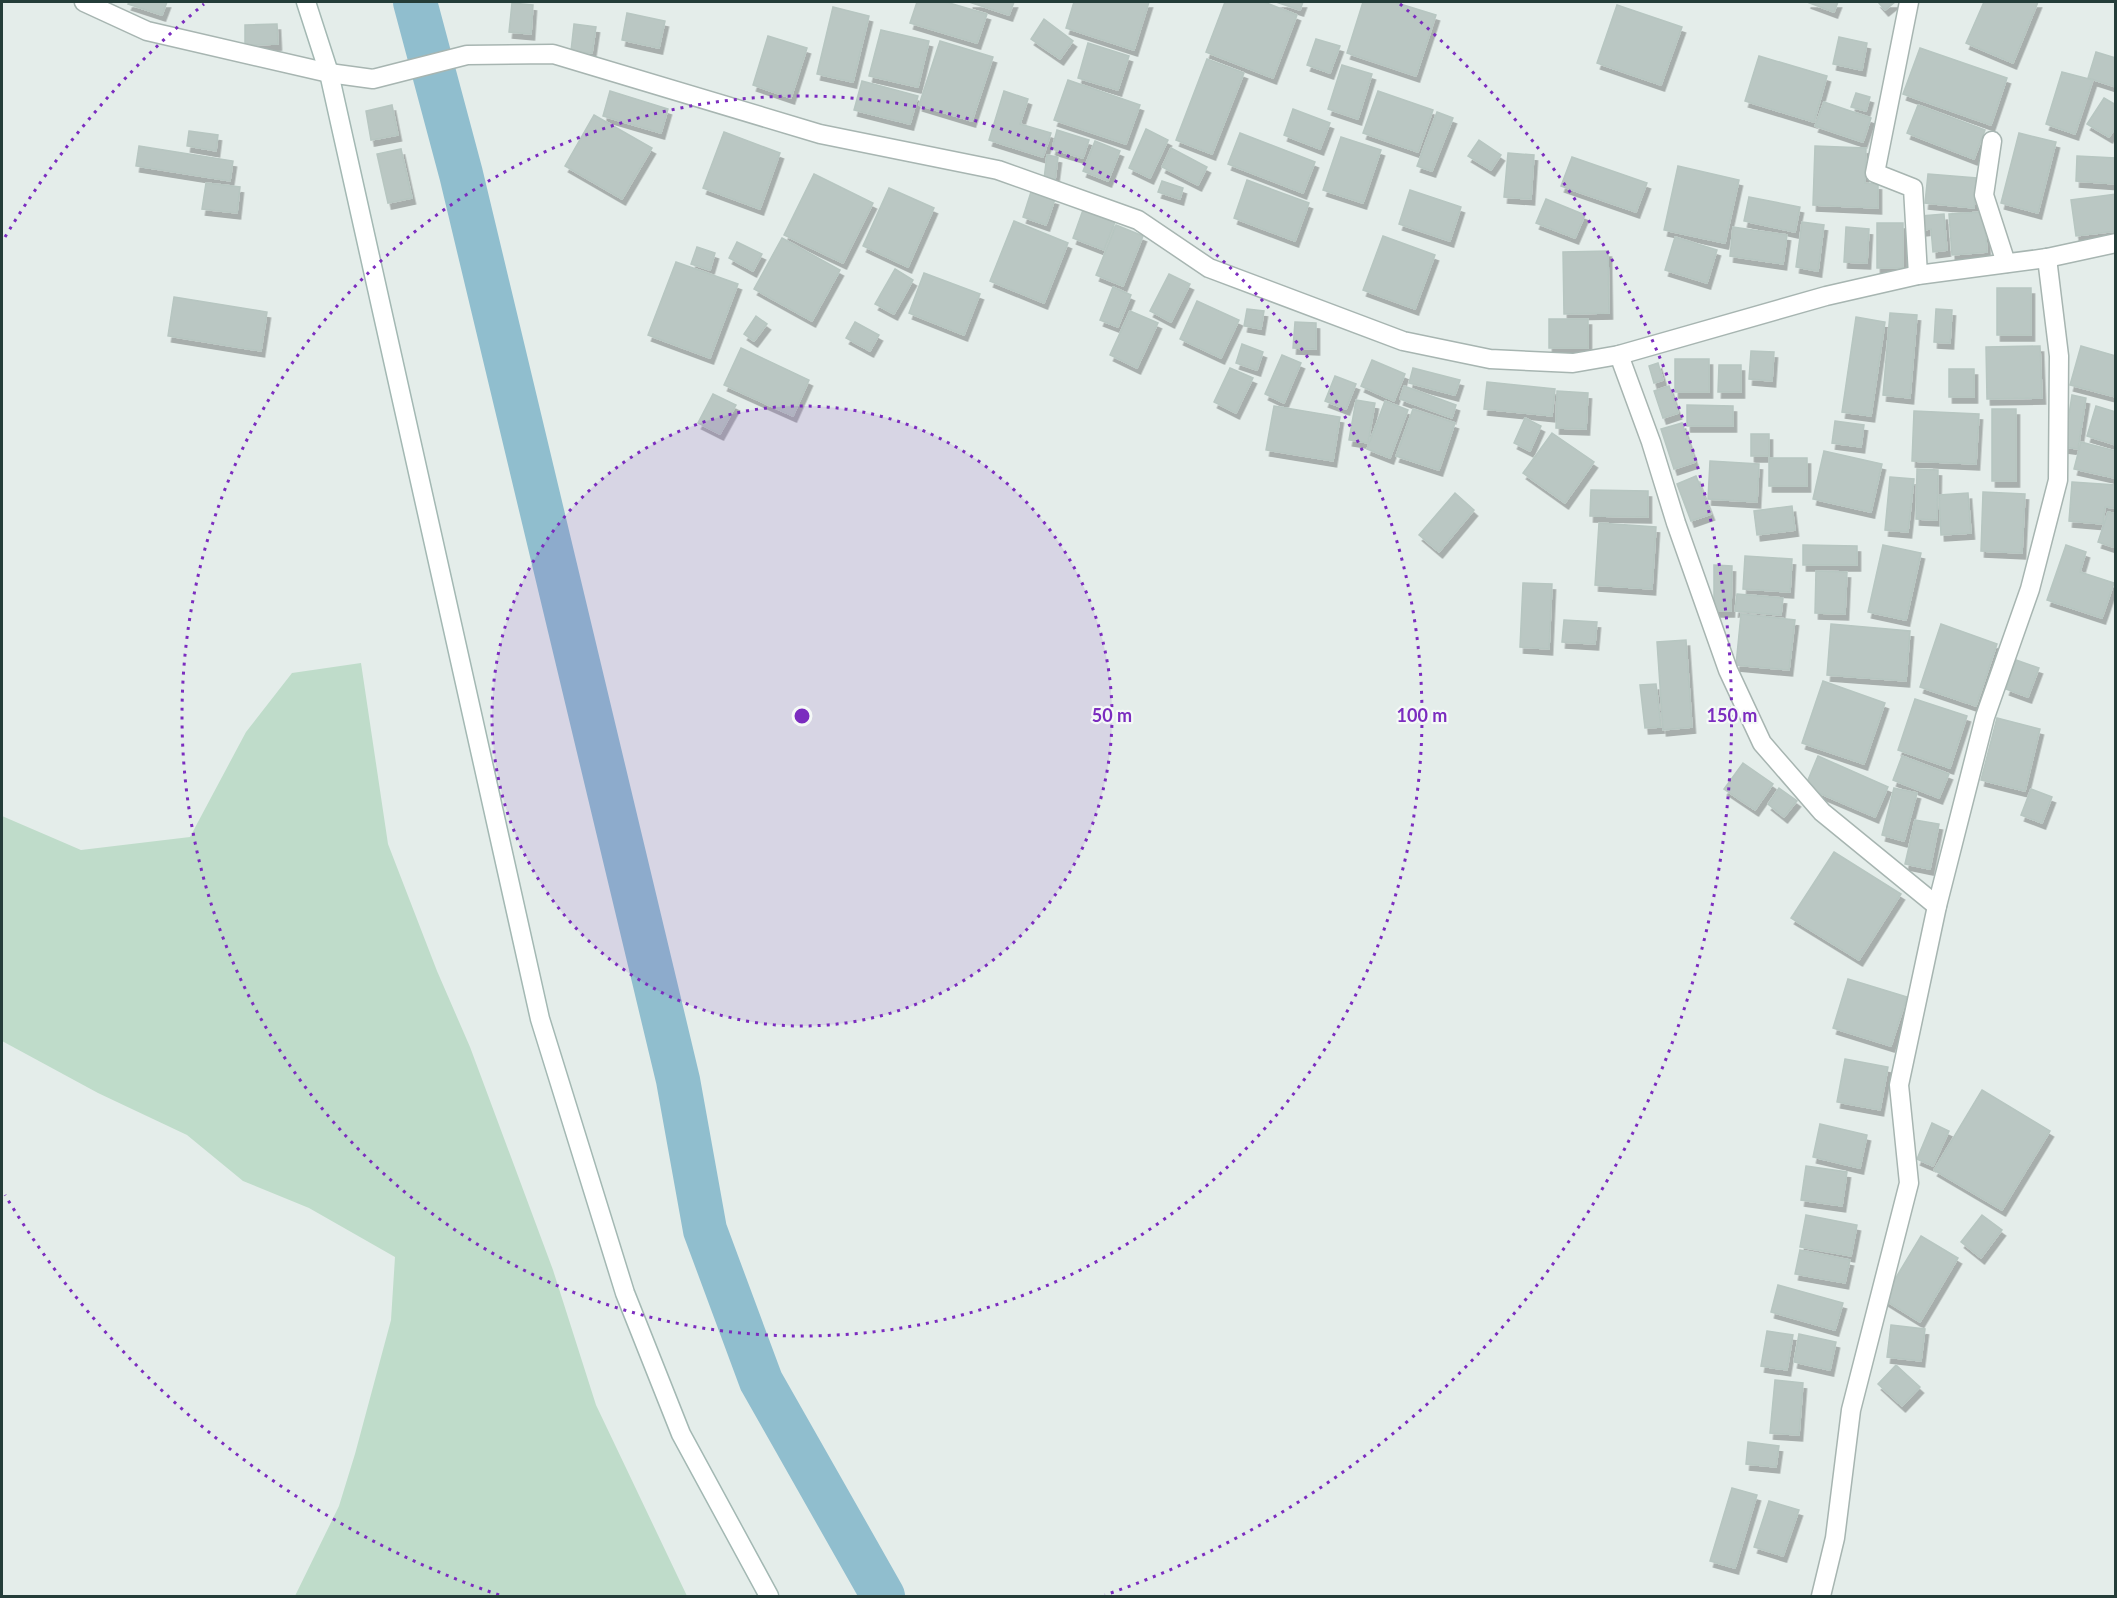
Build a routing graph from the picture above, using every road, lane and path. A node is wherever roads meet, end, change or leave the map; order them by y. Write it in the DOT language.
graph roads {
  1 [pos="84,2"];
  2 [pos="306,2"];
  3 [pos="1909,2"];
  4 [pos="329,73"];
  5 [pos="1992,141"];
  6 [pos="2115,243"];
  7 [pos="2047,258"];
  8 [pos="2006,262"];
  9 [pos="1918,275"];
  10 [pos="1619,355"];
  11 [pos="1937,906"];
  12 [pos="769,1596"];
  13 [pos="1821,1596"];
  1 -- 4 [label="street"];
  2 -- 4 [label="street"];
  3 -- 9 [label="street"];
  4 -- 10 [label="street"];
  4 -- 12 [label="street"];
  5 -- 8 [label="street"];
  6 -- 7 [label="street"];
  7 -- 8 [label="street"];
  7 -- 11 [label="street"];
  8 -- 9 [label="street"];
  9 -- 10 [label="street"];
  10 -- 11 [label="street"];
  11 -- 13 [label="street"];
}
